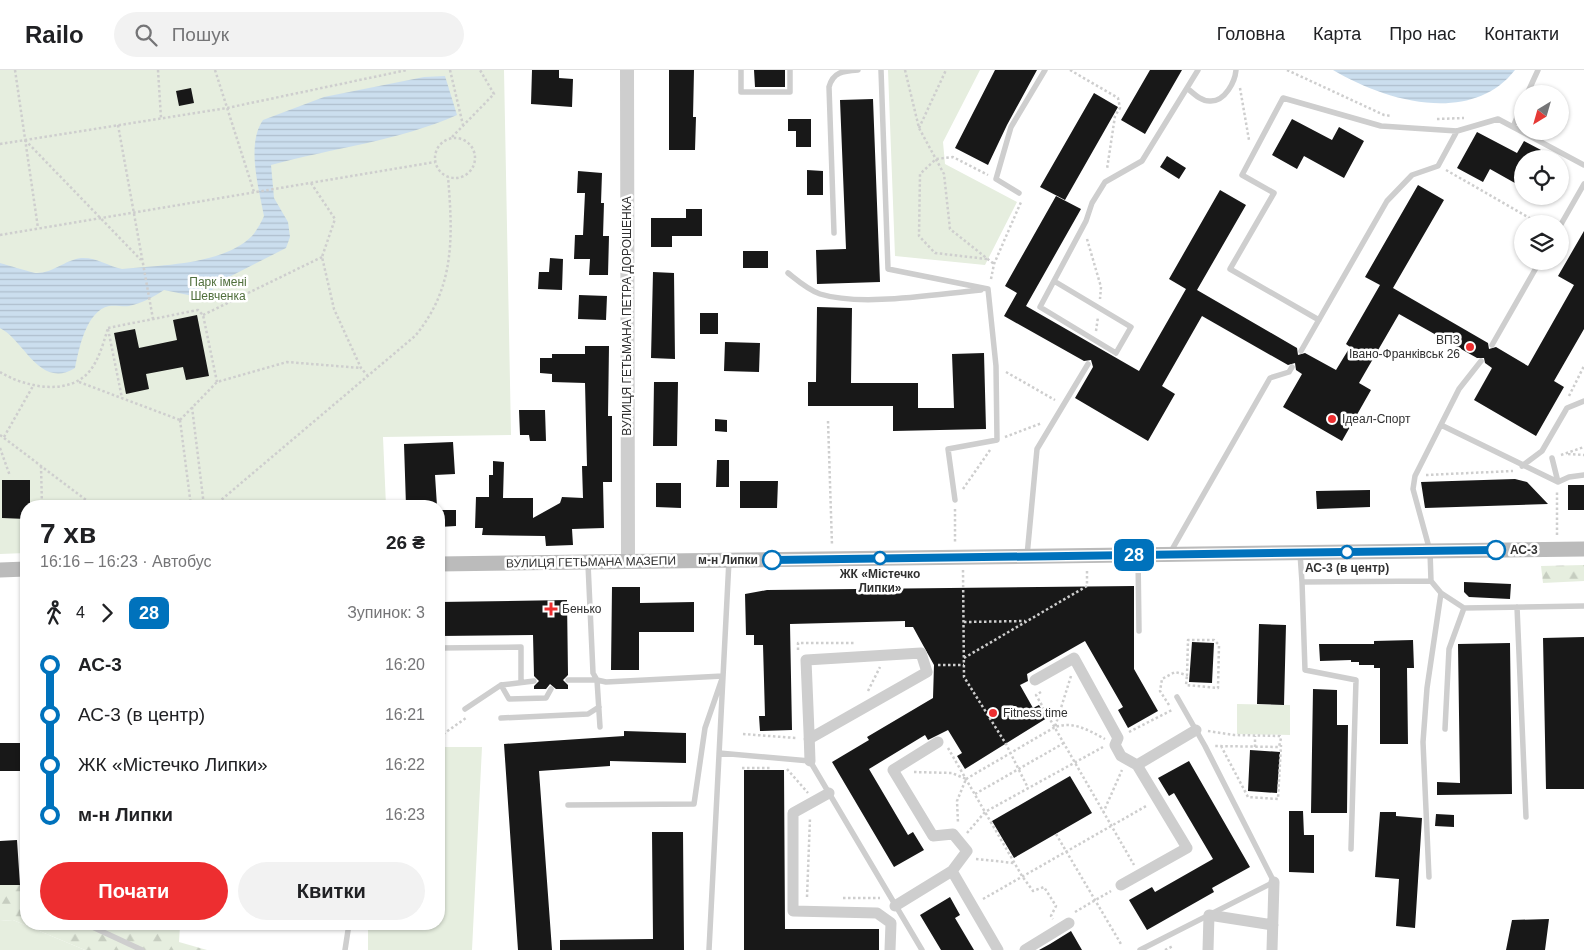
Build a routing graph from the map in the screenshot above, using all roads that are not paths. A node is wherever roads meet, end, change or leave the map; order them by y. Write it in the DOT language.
graph roads {
  1 [pos="627,70"];
  2 [pos="741,70"];
  3 [pos="790,70"];
  4 [pos="858,70"];
  5 [pos="881,70"];
  6 [pos="1045,70"];
  7 [pos="1198,70"];
  8 [pos="1236,70"];
  9 [pos="1538,70"];
  10 [pos="1531,85"];
  11 [pos="1187,88"];
  12 [pos="1513,127"];
  13 [pos="1457,130"];
  14 [pos="1584,165"];
  15 [pos="1584,184"];
  16 [pos="1019,193"];
  17 [pos="1566,215"];
  18 [pos="834,233"];
  19 [pos="1535,270"];
  20 [pos="788,273"];
  21 [pos="1054,280"];
  22 [pos="988,289"];
  23 [pos="1319,320"];
  24 [pos="1492,345"];
  25 [pos="1301,351"];
  26 [pos="1482,361"];
  27 [pos="1088,364"];
  28 [pos="1292,368"];
  29 [pos="1584,402"];
  30 [pos="1441,425"];
  31 [pos="1552,458"];
  32 [pos="1522,466"];
  33 [pos="1584,475"];
  34 [pos="1558,482"];
  35 [pos="954,500"];
  36 [pos="1584,549"];
  37 [pos="1430,551"];
  38 [pos="1300,553"];
  39 [pos="1138,555"];
  40 [pos="1026,556"];
  41 [pos="1160,557"];
  42 [pos="729,560"];
  43 [pos="588,562"];
  44 [pos="628,562"];
  45 [pos="445,564"];
  46 [pos="0,570"];
  47 [pos="20,570"];
  48 [pos="1431,581"];
  49 [pos="1302,582"];
  50 [pos="1441,593"];
  51 [pos="1584,606"];
  52 [pos="1517,607"];
  53 [pos="1464,608"];
  54 [pos="1139,631"];
  55 [pos="445,648"];
  56 [pos="723,676"];
  57 [pos="534,680"];
  58 [pos="568,680"];
  59 [pos="597,680"];
  60 [pos="1036,680"];
  61 [pos="522,681"];
  62 [pos="500,685"];
  63 [pos="552,689"];
  64 [pos="1177,697"];
  65 [pos="599,707"];
  66 [pos="465,709"];
  67 [pos="501,718"];
  68 [pos="600,727"];
  69 [pos="1196,729"];
  70 [pos="1445,729"];
  71 [pos="809,739"];
  72 [pos="942,743"];
  73 [pos="719,753"];
  74 [pos="810,761"];
  75 [pos="1134,768"];
  76 [pos="829,793"];
  77 [pos="568,805"];
  78 [pos="1526,817"];
  79 [pos="1351,849"];
  80 [pos="952,871"];
  81 [pos="1429,877"];
  82 [pos="1274,882"];
  83 [pos="1121,886"];
  84 [pos="895,906"];
  85 [pos="1209,915"];
  86 [pos="1070,919"];
  87 [pos="1273,924"];
  88 [pos="99,930"];
  89 [pos="348,930"];
  90 [pos="142,950"];
  91 [pos="345,950"];
  92 [pos="709,950"];
  93 [pos="890,950"];
  94 [pos="922,950"];
  95 [pos="998,950"];
  96 [pos="1025,950"];
  97 [pos="1140,950"];
  98 [pos="1208,950"];
  99 [pos="1272,950"];
  1 -- 44 [label="street, ВУЛИЦЯ ГЕТЬМАНА ПЕТРА ДОРОШЕНКА"];
  2 -- 3 [label="lane"];
  4 -- 18 [label="lane"];
  5 -- 22 [label="lane"];
  6 -- 16 [label="lane"];
  7 -- 11 [label="lane"];
  8 -- 11 [label="lane"];
  9 -- 10 [label="lane"];
  11 -- 21 [label="lane"];
  12 -- 13 [label="lane"];
  12 -- 14 [label="lane"];
  13 -- 23 [label="lane"];
  13 -- 23 [label="lane"];
  15 -- 17 [label="lane"];
  19 -- 24 [label="lane"];
  20 -- 22 [label="lane"];
  21 -- 21 [label="lane"];
  22 -- 35 [label="lane"];
  23 -- 25 [label="lane"];
  26 -- 30 [label="lane"];
  27 -- 40 [label="lane"];
  28 -- 41 [label="lane"];
  29 -- 32 [label="lane"];
  30 -- 32 [label="lane"];
  30 -- 37 [label="lane"];
  31 -- 34 [label="lane"];
  32 -- 34 [label="lane"];
  33 -- 34 [label="lane"];
  36 -- 37 [label="main road, ВУЛИЦЯ ГЕТЬМАНА МАЗЕПИ"];
  37 -- 38 [label="main road, ВУЛИЦЯ ГЕТЬМАНА МАЗЕПИ"];
  37 -- 48 [label="lane"];
  38 -- 41 [label="main road, ВУЛИЦЯ ГЕТЬМАНА МАЗЕПИ"];
  38 -- 49 [label="lane"];
  39 -- 40 [label="main road, ВУЛИЦЯ ГЕТЬМАНА МАЗЕПИ"];
  39 -- 41 [label="main road, ВУЛИЦЯ ГЕТЬМАНА МАЗЕПИ"];
  39 -- 54 [label="lane"];
  40 -- 42 [label="main road, ВУЛИЦЯ ГЕТЬМАНА МАЗЕПИ"];
  42 -- 44 [label="main road, ВУЛИЦЯ ГЕТЬМАНА МАЗЕПИ"];
  42 -- 56 [label="lane"];
  43 -- 44 [label="main road, ВУЛИЦЯ ГЕТЬМАНА МАЗЕПИ"];
  43 -- 45 [label="main road, ВУЛИЦЯ ГЕТЬМАНА МАЗЕПИ"];
  43 -- 59 [label="lane"];
  46 -- 47 [label="main road"];
  48 -- 49 [label="lane"];
  48 -- 50 [label="lane"];
  49 -- 79 [label="lane"];
  50 -- 53 [label="lane"];
  50 -- 81 [label="lane"];
  51 -- 52 [label="lane"];
  52 -- 53 [label="lane"];
  52 -- 78 [label="lane"];
  53 -- 70 [label="lane"];
  55 -- 61 [label="lane"];
  56 -- 59 [label="lane"];
  56 -- 73 [label="lane"];
  56 -- 77 [label="lane"];
  57 -- 61 [label="lane"];
  58 -- 59 [label="lane"];
  59 -- 65 [label="lane"];
  60 -- 75 [label="street"];
  61 -- 62 [label="lane"];
  62 -- 63 [label="lane"];
  62 -- 66 [label="lane"];
  64 -- 69 [label="lane"];
  65 -- 67 [label="lane"];
  65 -- 68 [label="lane"];
  69 -- 75 [label="street"];
  69 -- 82 [label="lane"];
  71 -- 71 [label="street"];
  71 -- 74 [label="street"];
  72 -- 80 [label="street"];
  73 -- 74 [label="lane"];
  73 -- 92 [label="lane"];
  74 -- 76 [label="lane"];
  75 -- 83 [label="street"];
  76 -- 84 [label="lane"];
  76 -- 93 [label="street"];
  80 -- 84 [label="street"];
  80 -- 95 [label="street"];
  82 -- 85 [label="lane"];
  82 -- 87 [label="street"];
  84 -- 94 [label="lane"];
  85 -- 87 [label="street"];
  85 -- 97 [label="lane"];
  85 -- 98 [label="street"];
  86 -- 96 [label="street"];
  87 -- 99 [label="street"];
  88 -- 90 [label="lane"];
  89 -- 91 [label="lane"];
}
